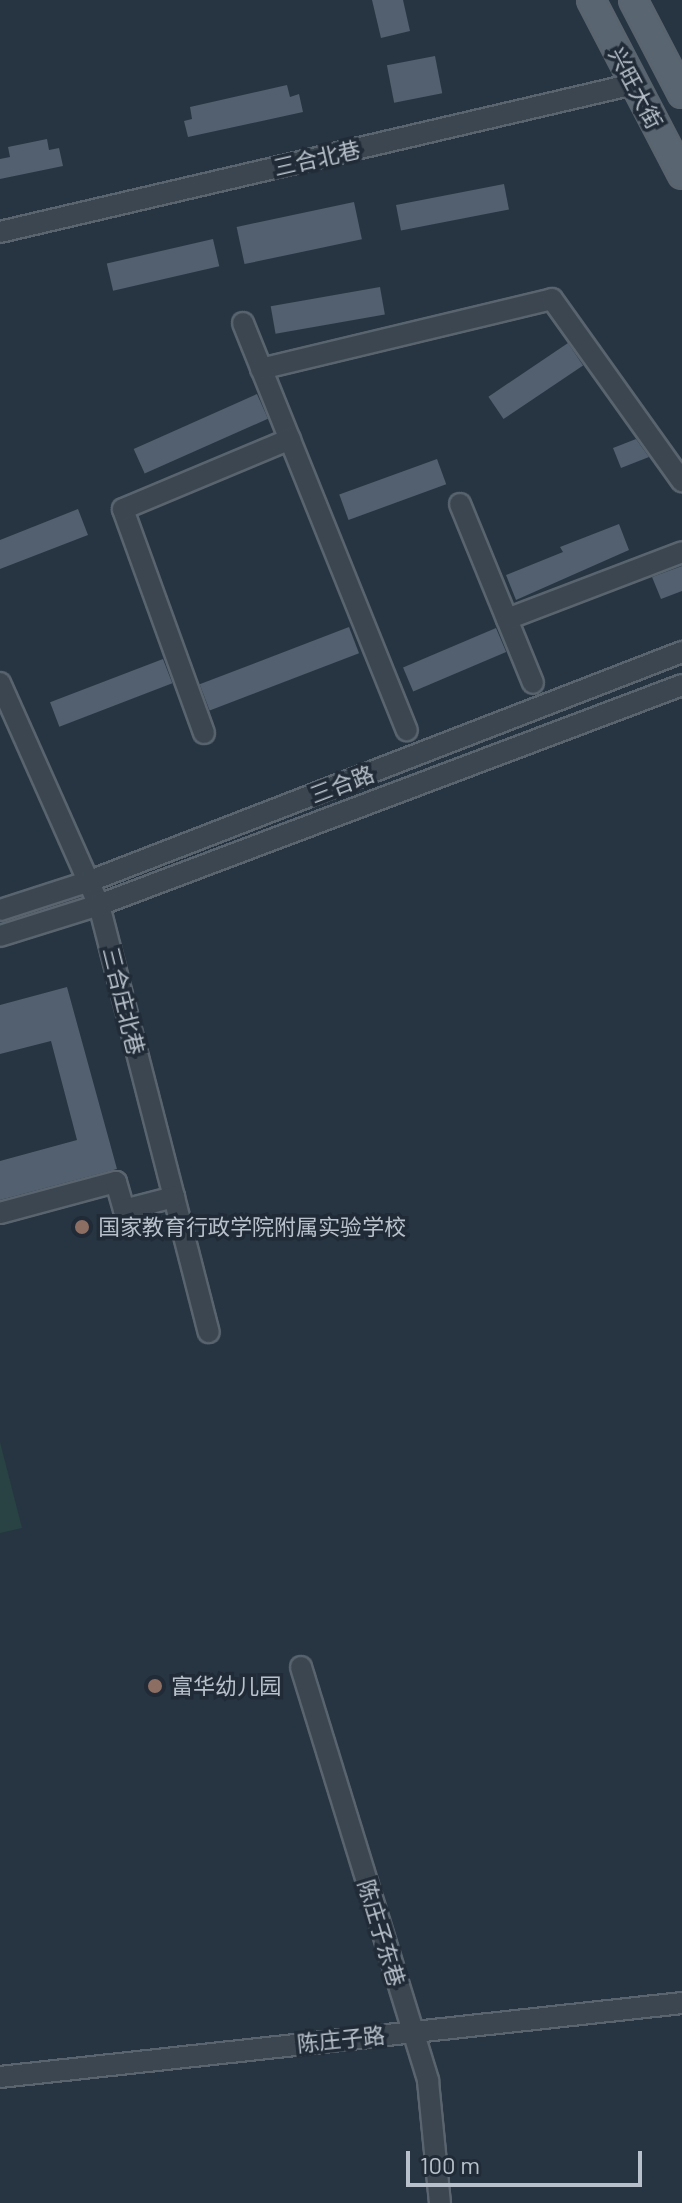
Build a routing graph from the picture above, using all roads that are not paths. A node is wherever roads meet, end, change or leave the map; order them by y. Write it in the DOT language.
graph roads {
  1 [pos="591,0"];
  2 [pos="633,0"];
  3 [pos="634,84"];
  4 [pos="682,94"];
  5 [pos="682,175"];
  6 [pos="0,232"];
  7 [pos="243,323"];
  8 [pos="261,369"];
  9 [pos="290,439"];
  10 [pos="682,481"];
  11 [pos="460,504"];
  12 [pos="682,552"];
  13 [pos="507,619"];
  14 [pos="682,652"];
  15 [pos="0,683"];
  16 [pos="533,683"];
  17 [pos="682,685"];
  18 [pos="407,730"];
  19 [pos="204,733"];
  20 [pos="90,881"];
  21 [pos="99,905"];
  22 [pos="0,910"];
  23 [pos="0,936"];
  24 [pos="174,1197"];
  25 [pos="0,1213"];
  26 [pos="209,1332"];
  27 [pos="301,1667"];
  28 [pos="682,2003"];
  29 [pos="410,2031"];
  30 [pos="0,2077"];
  31 [pos="440,2203"];
  1 -- 3 [label="main road, 兴旺大街"];
  2 -- 4 [label="main road, 兴旺大街"];
  3 -- 5 [label="main road, 兴旺大街"];
  3 -- 6 [label="street, 三合北巷"];
  7 -- 8 [label="street"];
  8 -- 9 [label="street"];
  8 -- 10 [label="street"];
  9 -- 18 [label="street"];
  9 -- 19 [label="street"];
  11 -- 13 [label="street"];
  12 -- 13 [label="street"];
  13 -- 16 [label="street"];
  14 -- 20 [label="street, 三合路"];
  15 -- 20 [label="street, 三合庄北巷"];
  17 -- 21 [label="street, 三合路"];
  20 -- 21 [label="street, 三合庄北巷"];
  20 -- 22 [label="street, 三合路"];
  21 -- 23 [label="street, 三合路"];
  21 -- 24 [label="street, 三合庄北巷"];
  24 -- 25 [label="street"];
  24 -- 26 [label="street, 三合庄北巷"];
  27 -- 29 [label="street, 陈庄子东巷"];
  28 -- 29 [label="street, 陈庄子路"];
  29 -- 30 [label="street, 陈庄子路"];
  29 -- 31 [label="street, 陈庄子东巷"];
}
